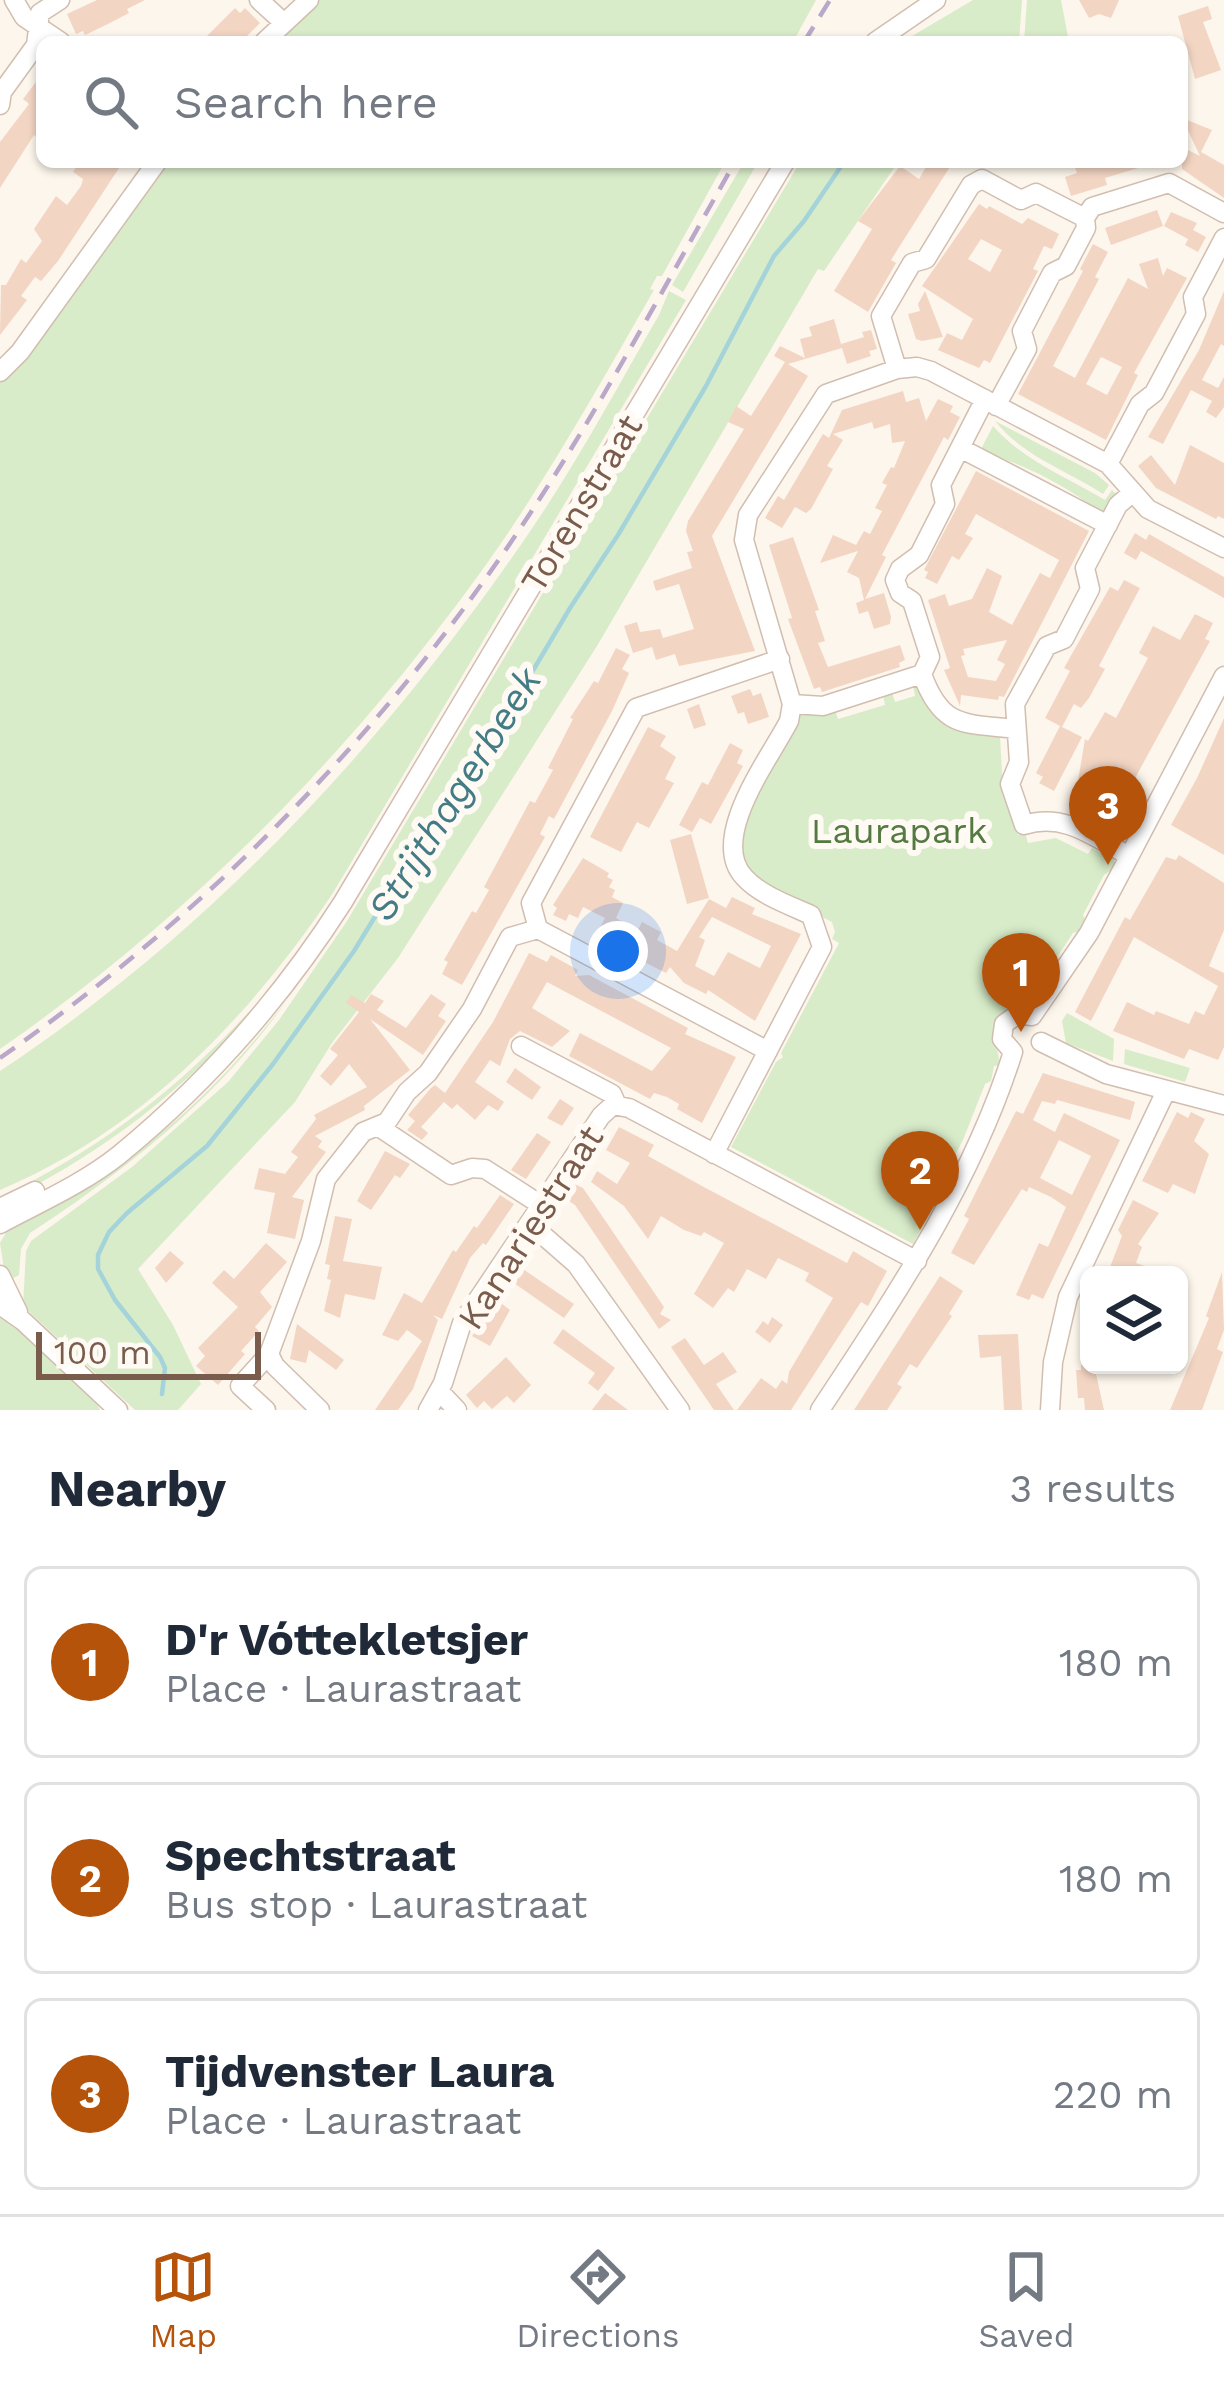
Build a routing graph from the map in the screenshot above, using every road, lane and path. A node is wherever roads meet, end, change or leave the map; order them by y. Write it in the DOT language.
graph roads {
  1 [pos="14,0"];
  2 [pos="61,0"];
  3 [pos="259,0"];
  4 [pos="309,0"];
  5 [pos="936,0"];
  6 [pos="284,23"];
  7 [pos="38,27"];
  8 [pos="37,36"];
  9 [pos="52,36"];
  10 [pos="270,36"];
  11 [pos="884,36"];
  12 [pos="36,45"];
  13 [pos="0,105"];
  14 [pos="153,168"];
  15 [pos="781,168"];
  16 [pos="988,170"];
  17 [pos="1224,213"];
  18 [pos="1085,218"];
  19 [pos="1224,238"];
  20 [pos="897,369"];
  21 [pos="0,372"];
  22 [pos="990,402"];
  23 [pos="960,448"];
  24 [pos="1108,464"];
  25 [pos="1132,493"];
  26 [pos="1108,525"];
  27 [pos="1224,548"];
  28 [pos="780,659"];
  29 [pos="922,674"];
  30 [pos="1224,676"];
  31 [pos="793,704"];
  32 [pos="1016,729"];
  33 [pos="1129,856"];
  34 [pos="538,928"];
  35 [pos="1032,1016"];
  36 [pos="1041,1042"];
  37 [pos="521,1046"];
  38 [pos="768,1051"];
  39 [pos="1013,1052"];
  40 [pos="1166,1091"];
  41 [pos="1224,1106"];
  42 [pos="611,1107"];
  43 [pos="153,1123"];
  44 [pos="379,1127"];
  45 [pos="714,1154"];
  46 [pos="541,1205"];
  47 [pos="0,1208"];
  48 [pos="529,1222"];
  49 [pos="0,1224"];
  50 [pos="917,1261"];
  51 [pos="0,1275"];
  52 [pos="0,1305"];
  53 [pos="23,1322"];
  54 [pos="269,1354"];
  55 [pos="439,1391"];
  56 [pos="118,1410"];
  57 [pos="266,1410"];
  58 [pos="320,1410"];
  59 [pos="428,1410"];
  60 [pos="457,1410"];
  61 [pos="680,1410"];
  62 [pos="820,1410"];
  63 [pos="1051,1410"];
  1 -- 7 [label="street"];
  2 -- 7 [label="street"];
  3 -- 6 [label="street"];
  4 -- 6 [label="street"];
  5 -- 11 [label="street"];
  6 -- 10 [label="street"];
  7 -- 8 [label="street"];
  7 -- 9 [label="street"];
  12 -- 13 [label="street"];
  14 -- 21 [label="street"];
  15 -- 43 [label="street, Torenstraat"];
  16 -- 18 [label="street"];
  16 -- 20 [label="street"];
  17 -- 18 [label="street"];
  18 -- 22 [label="street"];
  19 -- 24 [label="street"];
  20 -- 22 [label="street"];
  20 -- 28 [label="street"];
  22 -- 23 [label="street"];
  22 -- 24 [label="street"];
  23 -- 26 [label="street"];
  23 -- 29 [label="street"];
  24 -- 25 [label="street"];
  25 -- 26 [label="street"];
  25 -- 27 [label="street"];
  26 -- 32 [label="street"];
  28 -- 31 [label="street"];
  28 -- 34 [label="street"];
  29 -- 31 [label="street"];
  29 -- 32 [label="street"];
  30 -- 33 [label="street"];
  31 -- 38 [label="street"];
  32 -- 33 [label="street"];
  33 -- 35 [label="street"];
  34 -- 38 [label="street"];
  34 -- 44 [label="street"];
  35 -- 36 [label="street"];
  35 -- 39 [label="street"];
  36 -- 39 [label="street"];
  36 -- 40 [label="street"];
  37 -- 42 [label="street"];
  38 -- 45 [label="street"];
  39 -- 50 [label="street"];
  40 -- 41 [label="street"];
  40 -- 63 [label="street"];
  42 -- 45 [label="street"];
  42 -- 46 [label="street, Kanariestraat"];
  43 -- 47 [label="street, Torenstraat"];
  43 -- 49 [label="street, Torenstraat"];
  44 -- 46 [label="street"];
  44 -- 54 [label="street"];
  45 -- 50 [label="street"];
  46 -- 48 [label="street, Kanariestraat"];
  48 -- 55 [label="street, Kanariestraat"];
  48 -- 61 [label="street"];
  50 -- 62 [label="street"];
  51 -- 53 [label="street"];
  52 -- 53 [label="street"];
  53 -- 56 [label="street"];
  54 -- 57 [label="street"];
  54 -- 58 [label="street"];
  55 -- 59 [label="street, Kanariestraat"];
  55 -- 60 [label="street"];
}
